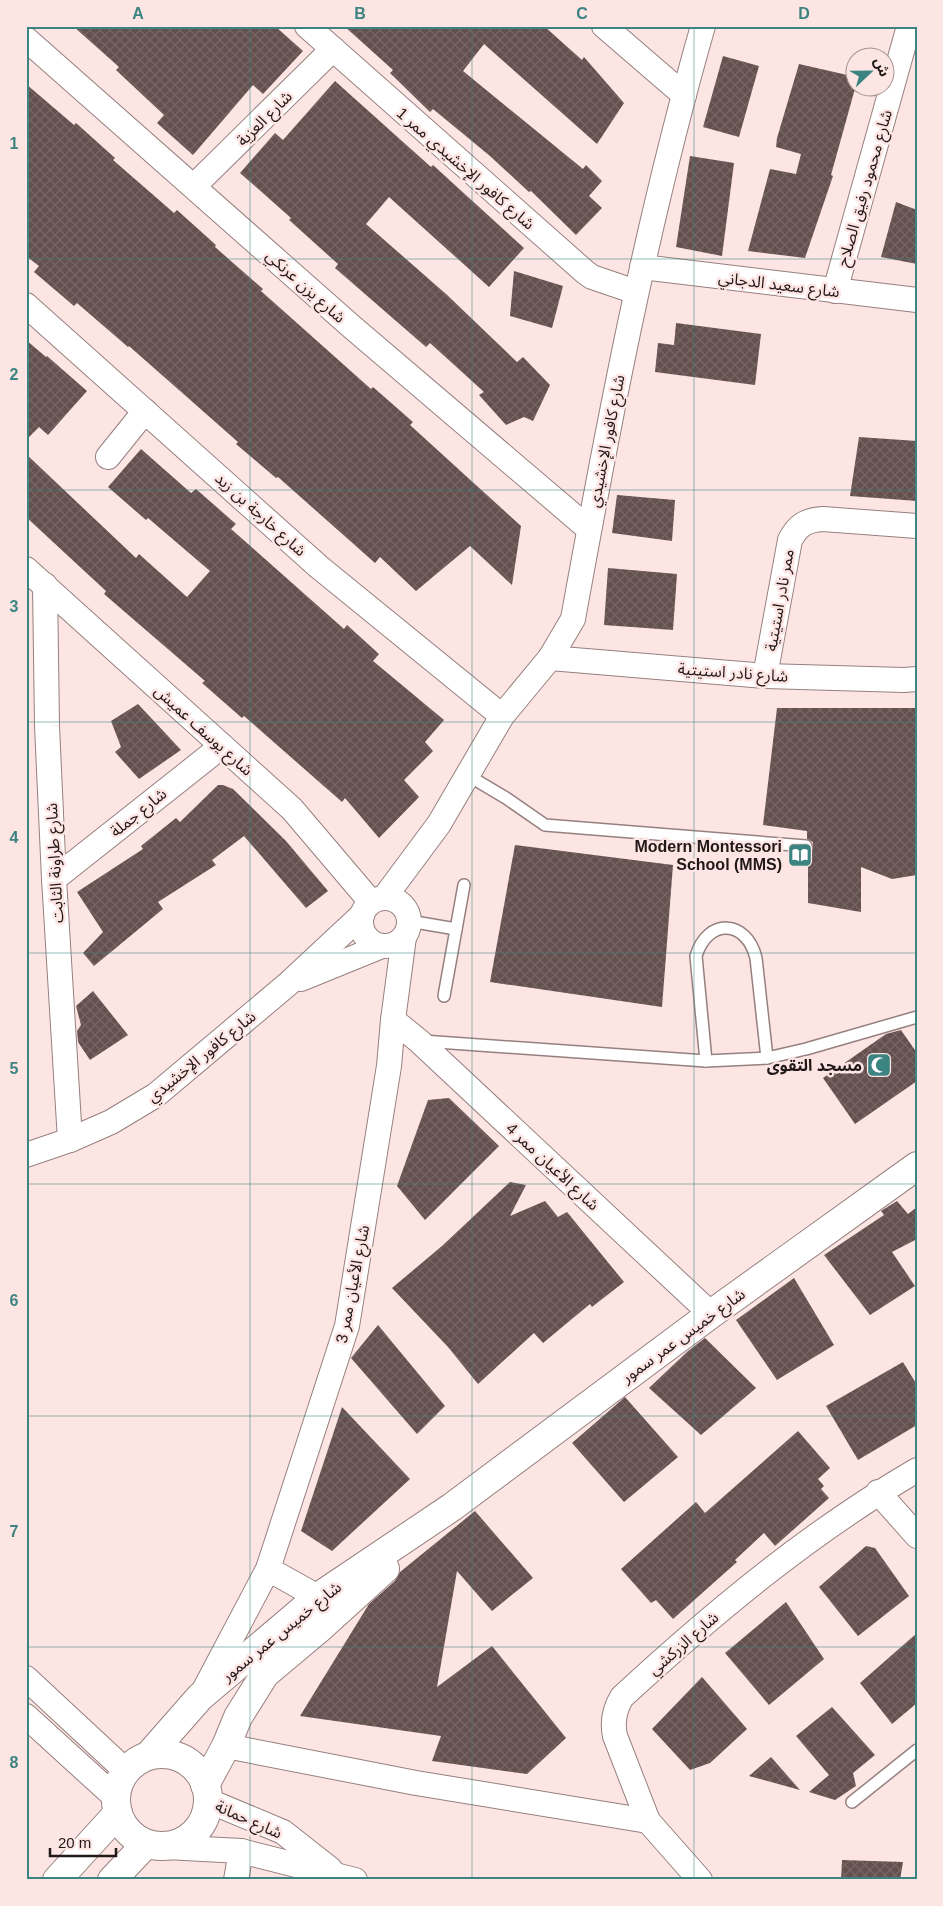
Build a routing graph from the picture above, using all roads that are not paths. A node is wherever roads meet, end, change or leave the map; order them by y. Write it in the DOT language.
graph roads {
  1 [pos="307,26"];
  2 [pos="604,26"];
  3 [pos="703,26"];
  4 [pos="909,26"];
  5 [pos="26,39"];
  6 [pos="333,50"];
  7 [pos="684,95"];
  8 [pos="194,186"];
  9 [pos="642,267"];
  10 [pos="636,292"];
  11 [pos="836,292"];
  12 [pos="917,300"];
  13 [pos="26,305"];
  14 [pos="146,411"];
  15 [pos="108,457"];
  16 [pos="917,526"];
  17 [pos="589,528"];
  18 [pos="26,569"];
  19 [pos="45,585"];
  20 [pos="550,658"];
  21 [pos="765,676"];
  22 [pos="917,679"];
  23 [pos="502,716"];
  24 [pos="222,746"];
  25 [pos="468,776"];
  26 [pos="806,846"];
  27 [pos="54,879"];
  28 [pos="464,885"];
  29 [pos="387,921"];
  30 [pos="456,929"];
  31 [pos="288,984"];
  32 [pos="444,996"];
  33 [pos="917,1017"];
  34 [pos="393,1020"];
  35 [pos="419,1041"];
  36 [pos="767,1058"];
  37 [pos="706,1061"];
  38 [pos="70,1140"];
  39 [pos="26,1155"];
  40 [pos="917,1166"];
  41 [pos="711,1314"];
  42 [pos="917,1470"];
  43 [pos="878,1492"];
  44 [pos="452,1507"];
  45 [pos="917,1536"];
  46 [pos="268,1569"];
  47 [pos="318,1597"];
  48 [pos="26,1678"];
  49 [pos="200,1698"];
  50 [pos="26,1716"];
  51 [pos="226,1746"];
  52 [pos="917,1750"];
  53 [pos="150,1754"];
  54 [pos="126,1772"];
  55 [pos="207,1793"];
  56 [pos="852,1802"];
  57 [pos="117,1805"];
  58 [pos="648,1821"];
  59 [pos="156,1845"];
  60 [pos="240,1851"];
  61 [pos="346,1877"];
  62 [pos="57,1880"];
  63 [pos="112,1880"];
  64 [pos="236,1880"];
  65 [pos="700,1880"];
  1 -- 6 [label="street, شارع كافور الإخشيدي ممر 1"];
  2 -- 7 [label="street"];
  3 -- 7 [label="street, شارع كافور الإخشيدي"];
  4 -- 11 [label="street, شارع محمود رفيق الصلاح"];
  5 -- 8 [label="street, شارع يزن عرنكي"];
  6 -- 8 [label="street, شارع العزية"];
  6 -- 10 [label="street, شارع كافور الإخشيدي ممر 1"];
  7 -- 9 [label="street, شارع كافور الإخشيدي"];
  8 -- 17 [label="street, شارع يزن عرنكي"];
  9 -- 10 [label="street, شارع كافور الإخشيدي"];
  9 -- 11 [label="street, شارع سعيد الدجاني"];
  10 -- 17 [label="street, شارع كافور الإخشيدي"];
  11 -- 12 [label="street, شارع سعيد الدجاني"];
  13 -- 14 [label="street, شارع خارجة بن زيد"];
  14 -- 15 [label="street"];
  14 -- 23 [label="street, شارع خارجة بن زيد"];
  16 -- 21 [label="street, ممر نادر استيتية"];
  17 -- 20 [label="street, شارع كافور الإخشيدي"];
  18 -- 19 [label="street, شارع يوسف عميش"];
  19 -- 24 [label="street, شارع يوسف عميش"];
  19 -- 27 [label="street, شارع طراونة الثابت"];
  20 -- 21 [label="street, شارع نادر استيتية"];
  20 -- 23 [label="street, شارع كافور الإخشيدي"];
  21 -- 22 [label="street, شارع نادر استيتية"];
  23 -- 25 [label="street, شارع كافور الإخشيدي"];
  24 -- 27 [label="street, شارع جملة"];
  24 -- 29 [label="street, شارع يوسف عميش"];
  25 -- 26 [label="lane"];
  25 -- 29 [label="street, شارع كافور الإخشيدي"];
  27 -- 38 [label="street, شارع طراونة الثابت"];
  28 -- 30 [label="lane"];
  29 -- 30 [label="lane"];
  29 -- 31 [label="street, شارع كافور الإخشيدي"];
  29 -- 31 [label="street, شارع كافور الإخشيدي"];
  29 -- 34 [label="street, شارع الأعيان ممر 3"];
  30 -- 32 [label="lane"];
  31 -- 38 [label="street, شارع كافور الإخشيدي"];
  33 -- 36 [label="lane"];
  34 -- 35 [label="street, شارع الأعيان ممر 4"];
  34 -- 46 [label="street, شارع الأعيان ممر 3"];
  35 -- 37 [label="lane"];
  35 -- 41 [label="street, شارع الأعيان ممر 4"];
  36 -- 37 [label="lane"];
  36 -- 37 [label="lane"];
  38 -- 39 [label="street, شارع كافور الإخشيدي"];
  40 -- 41 [label="street, شارع خميس عمر سمور"];
  41 -- 44 [label="street, شارع خميس عمر سمور"];
  42 -- 43 [label="street, شارع الزركشي"];
  43 -- 45 [label="street"];
  43 -- 58 [label="street, شارع الزركشي"];
  44 -- 47 [label="street, شارع خميس عمر سمور"];
  44 -- 51 [label="street, شارع خميس عمر سمور"];
  46 -- 47 [label="street"];
  46 -- 49 [label="street, شارع الأعيان ممر 3"];
  47 -- 49 [label="street, شارع خميس عمر سمور"];
  48 -- 54 [label="street"];
  49 -- 53 [label="street, شارع خميس عمر سمور"];
  50 -- 57 [label="street"];
  51 -- 55 [label="street, شارع خميس عمر سمور"];
  51 -- 58 [label="street"];
  52 -- 56 [label="lane"];
  53 -- 54 [label="street"];
  53 -- 55 [label="street"];
  54 -- 57 [label="street"];
  55 -- 59 [label="street"];
  55 -- 61 [label="street, شارع حمانة"];
  57 -- 59 [label="street"];
  57 -- 62 [label="street"];
  58 -- 65 [label="street, شارع الزركشي"];
  59 -- 60 [label="street, شارع حمانة"];
  59 -- 63 [label="street"];
  60 -- 61 [label="street, شارع حمانة"];
  60 -- 64 [label="street"];
}
